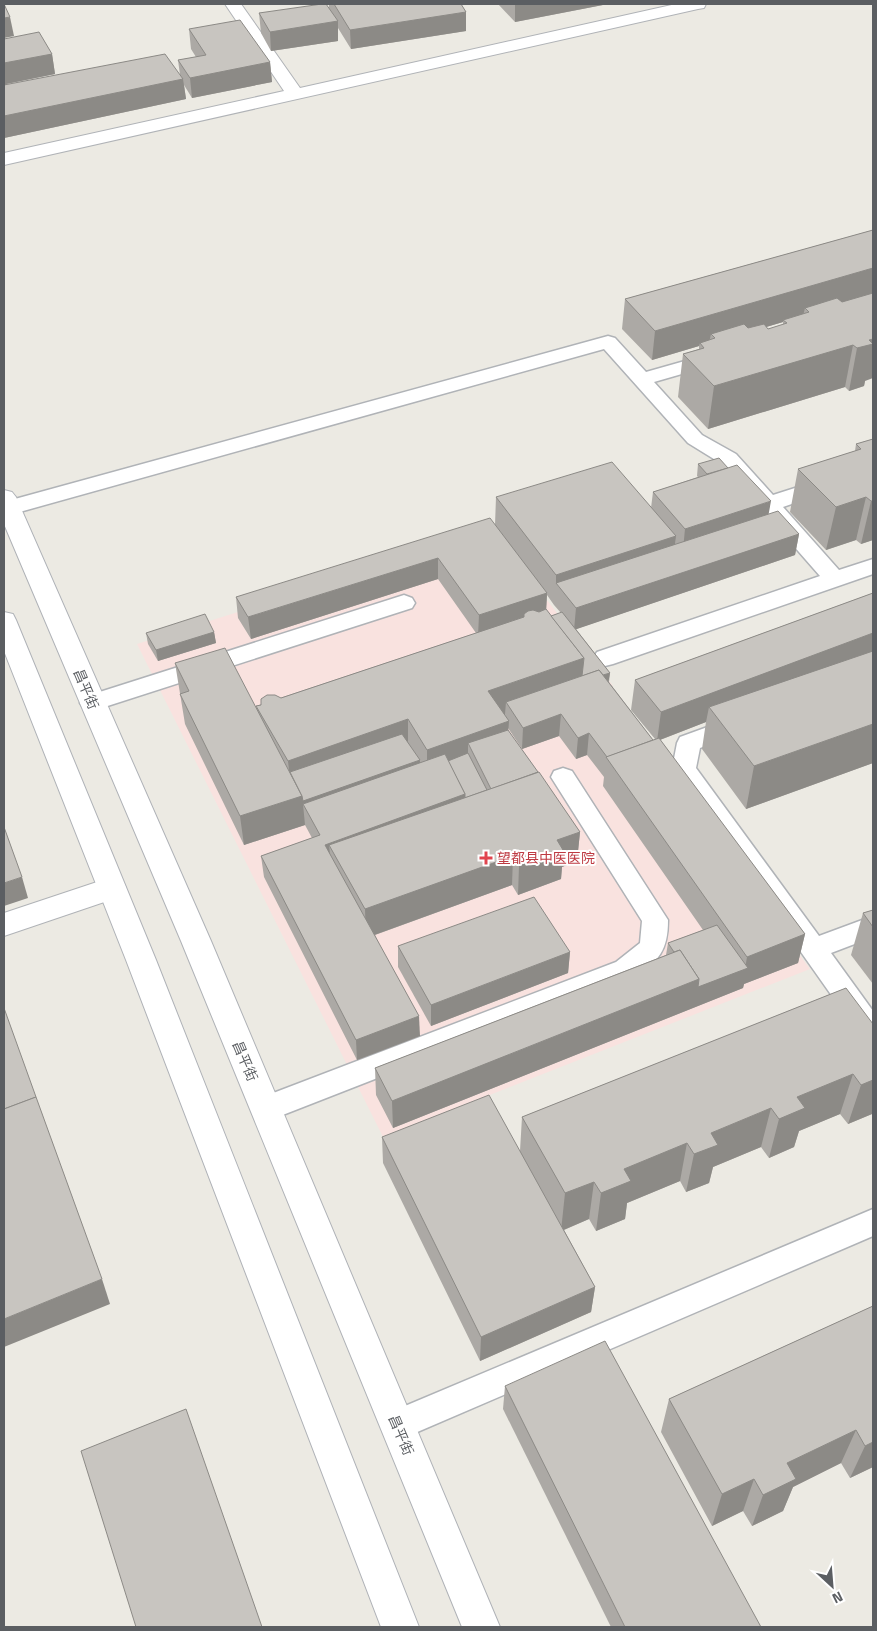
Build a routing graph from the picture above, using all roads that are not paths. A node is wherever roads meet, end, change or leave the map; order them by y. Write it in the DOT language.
graph roads {
  1 [pos="233,4"];
  2 [pos="698,4"];
  3 [pos="296,94"];
  4 [pos="4,158"];
  5 [pos="734,352"];
  6 [pos="642,379"];
  7 [pos="873,470"];
  8 [pos="6,502"];
  9 [pos="769,504"];
  10 [pos="873,566"];
  11 [pos="835,579"];
  12 [pos="404,603"];
  13 [pos="4,620"];
  14 [pos="605,658"];
  15 [pos="92,703"];
  16 [pos="754,719"];
  17 [pos="563,777"];
  18 [pos="112,888"];
  19 [pos="4,925"];
  20 [pos="873,926"];
  21 [pos="814,949"];
  22 [pos="873,1032"];
  23 [pos="265,1109"];
  24 [pos="873,1222"];
  25 [pos="397,1425"];
  26 [pos="400,1627"];
  27 [pos="481,1627"];
  1 -- 3 [label="street"];
  2 -- 3 [label="street"];
  3 -- 4 [label="street"];
  5 -- 6 [label="lane"];
  6 -- 8 [label="lane"];
  6 -- 9 [label="lane"];
  7 -- 9 [label="lane"];
  8 -- 15 [label="street, 昌平街"];
  9 -- 11 [label="lane"];
  10 -- 11 [label="lane"];
  11 -- 14 [label="lane"];
  12 -- 15 [label="lane"];
  13 -- 18 [label="street"];
  15 -- 23 [label="street, 昌平街"];
  16 -- 21 [label="lane"];
  17 -- 23 [label="lane"];
  18 -- 19 [label="street"];
  18 -- 26 [label="street"];
  20 -- 21 [label="lane"];
  21 -- 22 [label="lane"];
  23 -- 25 [label="street, 昌平街"];
  24 -- 25 [label="lane"];
  25 -- 27 [label="street, 昌平街"];
}
